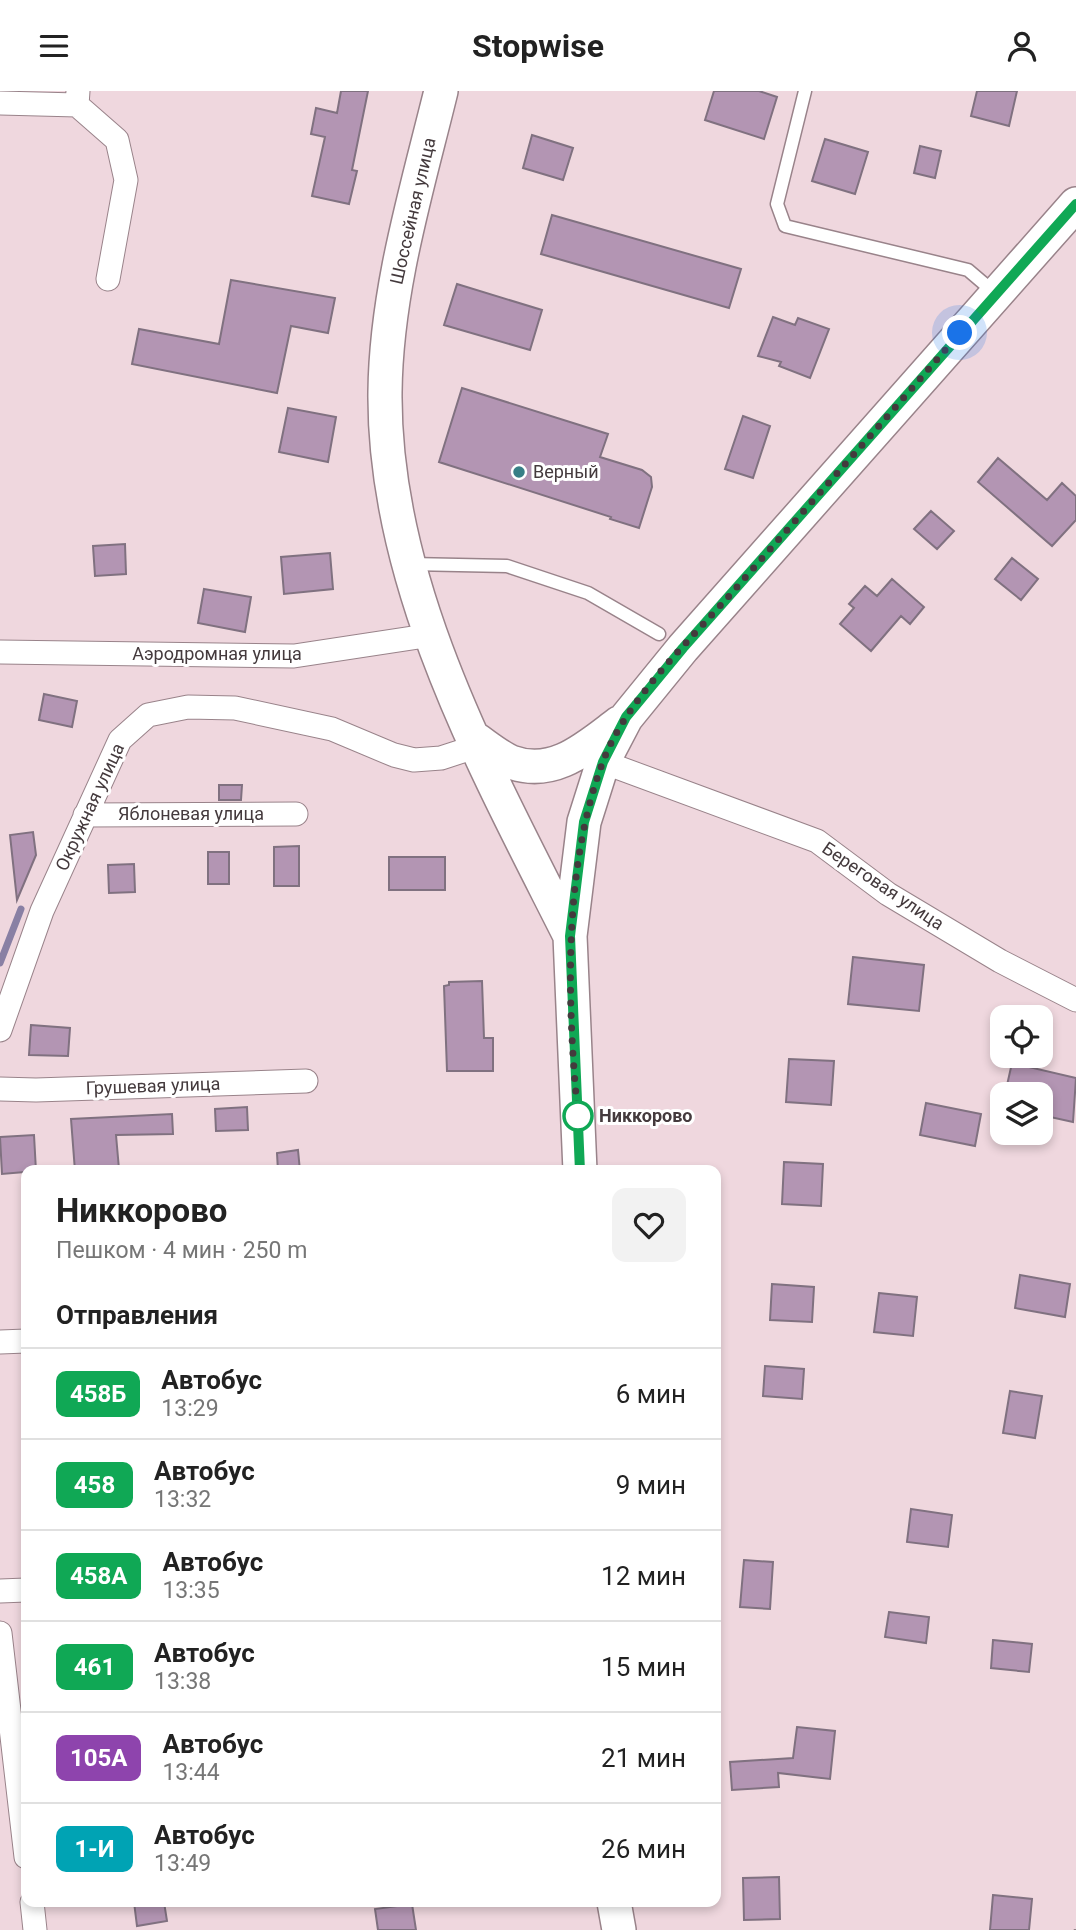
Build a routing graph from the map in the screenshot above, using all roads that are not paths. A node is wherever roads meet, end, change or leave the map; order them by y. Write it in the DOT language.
graph roads {
  1 [pos="441,91"];
  2 [pos="805,91"];
  3 [pos="77,98"];
  4 [pos="0,103"];
  5 [pos="1076,204"];
  6 [pos="108,279"];
  7 [pos="996,293"];
  8 [pos="407,564"];
  9 [pos="659,634"];
  10 [pos="432,635"];
  11 [pos="0,652"];
  12 [pos="626,717"];
  13 [pos="476,742"];
  14 [pos="603,762"];
  15 [pos="296,814"];
  16 [pos="85,815"];
  17 [pos="570,936"];
  18 [pos="1076,1000"];
  19 [pos="0,1030"];
  20 [pos="306,1081"];
  21 [pos="0,1089"];
  22 [pos="580,1165"];
  23 [pos="21,1341"];
  24 [pos="0,1342"];
  25 [pos="21,1590"];
  26 [pos="0,1591"];
  27 [pos="0,1633"];
  28 [pos="21,1809"];
  29 [pos="33,1907"];
  30 [pos="615,1907"];
  31 [pos="35,1930"];
  32 [pos="619,1930"];
  1 -- 8 [label="main road, Шоссейная улица"];
  2 -- 7 [label="lane"];
  3 -- 4 [label="street"];
  3 -- 6 [label="street"];
  5 -- 7 [label="main road"];
  7 -- 12 [label="main road"];
  8 -- 9 [label="lane"];
  8 -- 10 [label="main road, Шоссейная улица"];
  10 -- 11 [label="street, Аэродромная улица"];
  10 -- 13 [label="main road, Шоссейная улица"];
  12 -- 13 [label="main road"];
  12 -- 14 [label="main road"];
  13 -- 16 [label="street, Окружная улица"];
  13 -- 17 [label="main road, Шоссейная улица"];
  14 -- 17 [label="main road"];
  14 -- 18 [label="street, Береговая улица"];
  15 -- 16 [label="street, Яблоневая улица"];
  16 -- 19 [label="street, Окружная улица"];
  17 -- 22 [label="main road"];
  20 -- 21 [label="street, Грушевая улица"];
  23 -- 24 [label="street"];
  25 -- 26 [label="street"];
  27 -- 28 [label="street"];
  29 -- 31 [label="street"];
  30 -- 32 [label="main road"];
}
